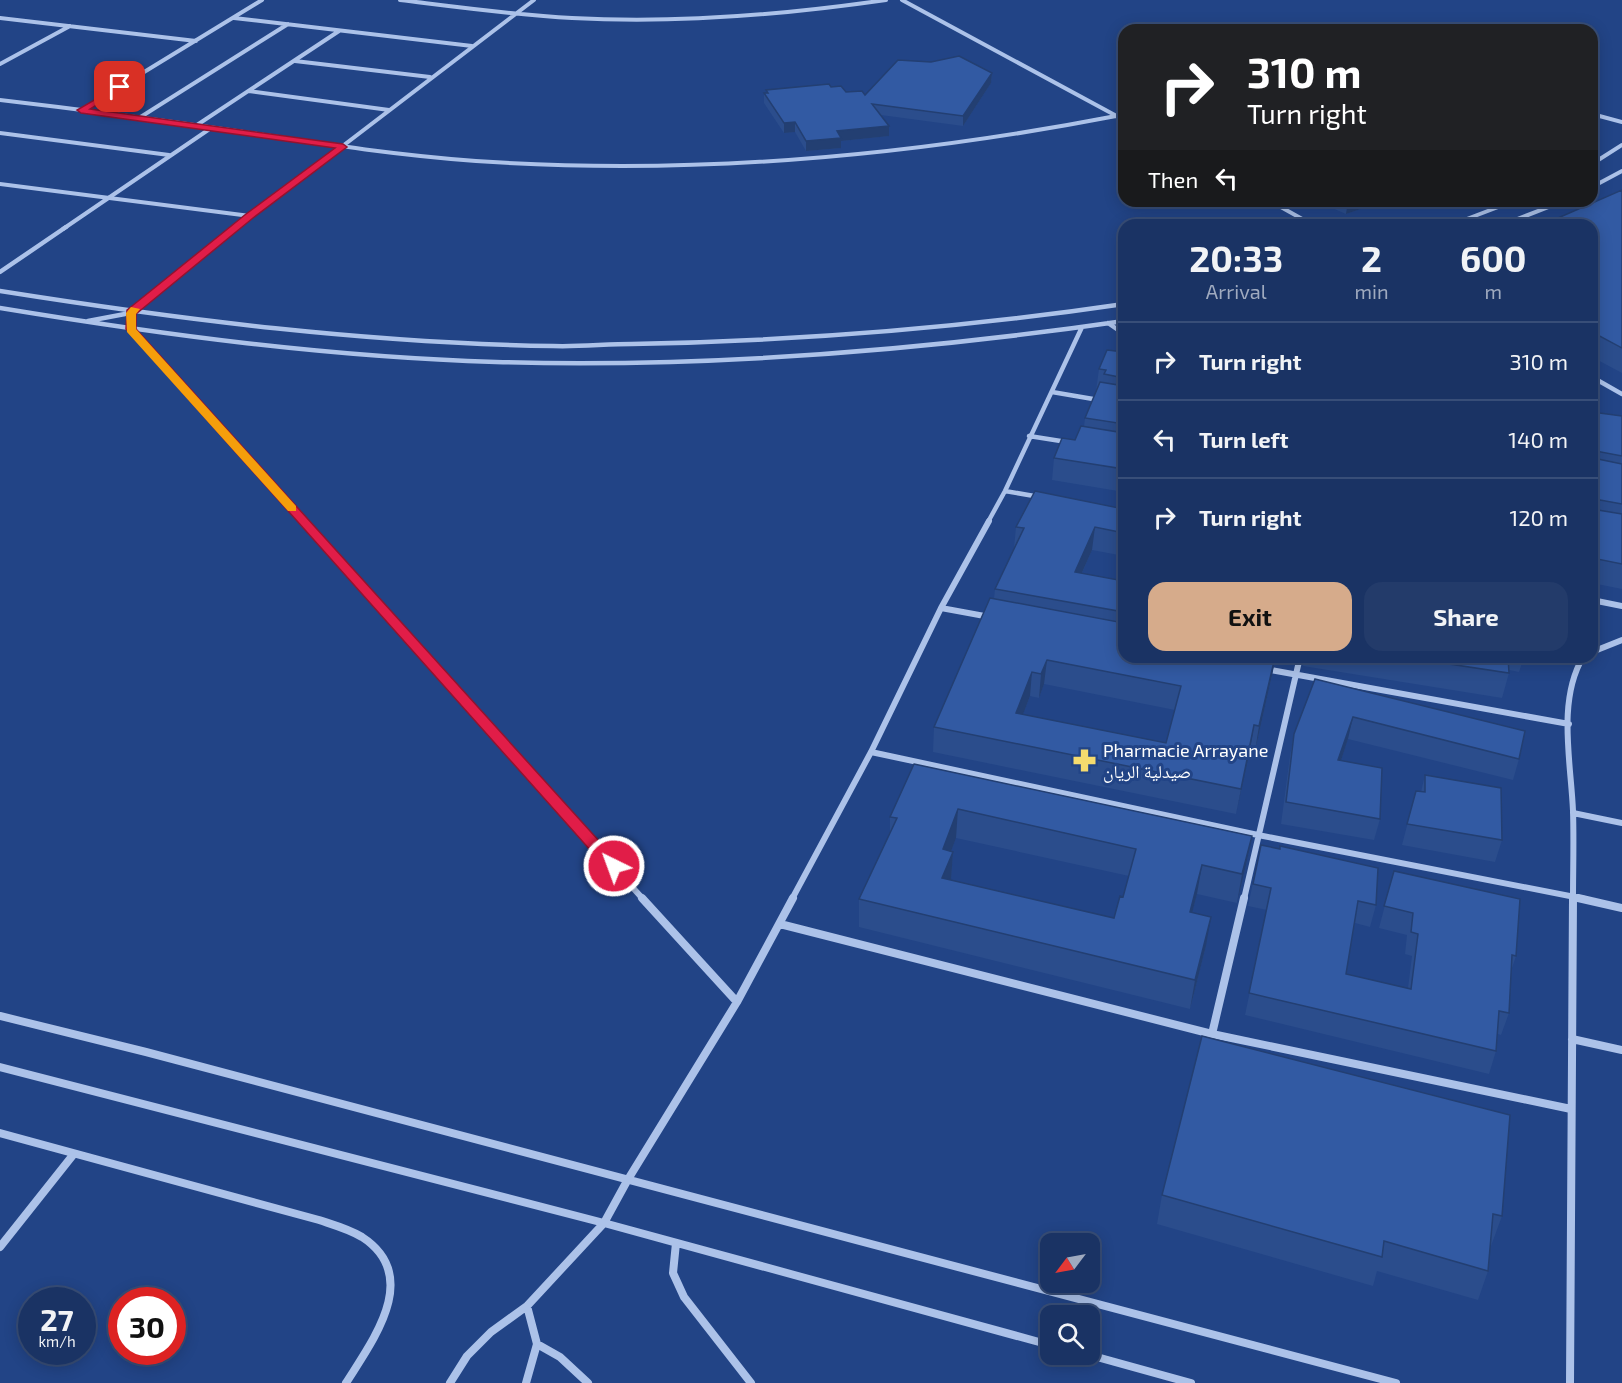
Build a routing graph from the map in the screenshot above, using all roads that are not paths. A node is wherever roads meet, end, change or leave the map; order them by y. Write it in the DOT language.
graph roads {
  1 [pos="262,0"];
  2 [pos="400,0"];
  3 [pos="534,0"];
  4 [pos="886,0"];
  5 [pos="902,0"];
  6 [pos="516,14"];
  7 [pos="0,18"];
  8 [pos="234,18"];
  9 [pos="289,24"];
  10 [pos="70,26"];
  11 [pos="339,31"];
  12 [pos="196,42"];
  13 [pos="472,46"];
  14 [pos="294,61"];
  15 [pos="0,63"];
  16 [pos="430,77"];
  17 [pos="248,91"];
  18 [pos="0,100"];
  19 [pos="81,110"];
  20 [pos="389,110"];
  21 [pos="1116,116"];
  22 [pos="1598,116"];
  23 [pos="139,118"];
  24 [pos="1622,122"];
  25 [pos="196,125"];
  26 [pos="211,128"];
  27 [pos="0,134"];
  28 [pos="1622,145"];
  29 [pos="343,147"];
  30 [pos="170,155"];
  31 [pos="1598,160"];
  32 [pos="1622,171"];
  33 [pos="1616,175"];
  34 [pos="1622,177"];
  35 [pos="0,183"];
  36 [pos="1598,184"];
  37 [pos="107,199"];
  38 [pos="1281,207"];
  39 [pos="1498,207"];
  40 [pos="1548,207"];
  41 [pos="250,216"];
  42 [pos="1302,219"];
  43 [pos="1466,219"];
  44 [pos="1518,219"];
  45 [pos="0,272"];
  46 [pos="0,291"];
  47 [pos="1118,305"];
  48 [pos="0,308"];
  49 [pos="131,313"];
  50 [pos="84,322"];
  51 [pos="1118,322"];
  52 [pos="1108,323"];
  53 [pos="1082,327"];
  54 [pos="131,329"];
  55 [pos="1118,330"];
  56 [pos="1598,380"];
  57 [pos="1052,392"];
  58 [pos="1622,394"];
  59 [pos="1103,400"];
  60 [pos="1029,436"];
  61 [pos="1076,443"];
  62 [pos="1005,491"];
  63 [pos="1053,499"];
  64 [pos="1598,601"];
  65 [pos="1622,606"];
  66 [pos="941,608"];
  67 [pos="998,618"];
  68 [pos="1620,642"];
  69 [pos="1598,650"];
  70 [pos="1299,663"];
  71 [pos="1579,663"];
  72 [pos="1253,667"];
  73 [pos="1296,675"];
  74 [pos="1569,724"];
  75 [pos="871,752"];
  76 [pos="1573,813"];
  77 [pos="1622,823"];
  78 [pos="1258,836"];
  79 [pos="1572,896"];
  80 [pos="1622,908"];
  81 [pos="780,924"];
  82 [pos="737,1002"];
  83 [pos="0,1016"];
  84 [pos="1212,1034"];
  85 [pos="1572,1039"];
  86 [pos="1622,1050"];
  87 [pos="0,1067"];
  88 [pos="1571,1109"];
  89 [pos="0,1133"];
  90 [pos="73,1155"];
  91 [pos="627,1181"];
  92 [pos="604,1223"];
  93 [pos="676,1243"];
  94 [pos="0,1247"];
  95 [pos="527,1306"];
  96 [pos="1040,1342"];
  97 [pos="537,1344"];
  98 [pos="1100,1358"];
  99 [pos="346,1383"];
  100 [pos="450,1383"];
  101 [pos="526,1383"];
  102 [pos="588,1383"];
  103 [pos="751,1383"];
  104 [pos="1191,1383"];
  105 [pos="1396,1383"];
  106 [pos="1570,1383"];
  1 -- 8 [label="street"];
  2 -- 6 [label="street"];
  3 -- 6 [label="street"];
  4 -- 6 [label="street"];
  5 -- 21 [label="street"];
  6 -- 13 [label="street"];
  7 -- 10 [label="street"];
  8 -- 9 [label="street"];
  8 -- 12 [label="street"];
  9 -- 11 [label="street"];
  9 -- 23 [label="street"];
  10 -- 12 [label="street"];
  10 -- 15 [label="street"];
  11 -- 13 [label="street"];
  11 -- 14 [label="street"];
  12 -- 19 [label="street"];
  13 -- 16 [label="street"];
  14 -- 16 [label="street"];
  14 -- 17 [label="street"];
  16 -- 20 [label="street"];
  17 -- 20 [label="street"];
  17 -- 25 [label="street"];
  18 -- 19 [label="street"];
  19 -- 23 [label="street"];
  20 -- 29 [label="street"];
  21 -- 29 [label="street"];
  22 -- 24 [label="street"];
  23 -- 25 [label="street"];
  25 -- 26 [label="street"];
  26 -- 29 [label="street"];
  26 -- 30 [label="street"];
  27 -- 30 [label="street"];
  28 -- 31 [label="street"];
  29 -- 41 [label="street"];
  30 -- 37 [label="street"];
  32 -- 33 [label="street"];
  33 -- 34 [label="street"];
  33 -- 36 [label="street"];
  35 -- 37 [label="street"];
  37 -- 41 [label="street"];
  37 -- 45 [label="street"];
  38 -- 42 [label="street"];
  39 -- 43 [label="street"];
  40 -- 44 [label="street"];
  41 -- 49 [label="street"];
  46 -- 49 [label="street"];
  47 -- 49 [label="street"];
  48 -- 50 [label="street"];
  49 -- 50 [label="street"];
  49 -- 54 [label="street"];
  50 -- 54 [label="street"];
  51 -- 52 [label="street"];
  52 -- 53 [label="street"];
  52 -- 55 [label="street"];
  53 -- 54 [label="street"];
  53 -- 57 [label="street"];
  54 -- 82 [label="street"];
  56 -- 58 [label="street"];
  57 -- 59 [label="street"];
  57 -- 60 [label="street"];
  60 -- 61 [label="street"];
  60 -- 62 [label="street"];
  62 -- 63 [label="street"];
  62 -- 66 [label="street"];
  64 -- 65 [label="street"];
  66 -- 67 [label="street"];
  66 -- 75 [label="street"];
  68 -- 69 [label="street"];
  70 -- 73 [label="street"];
  71 -- 74 [label="street"];
  72 -- 73 [label="street"];
  73 -- 74 [label="street"];
  73 -- 78 [label="street"];
  74 -- 76 [label="street"];
  75 -- 78 [label="street"];
  75 -- 81 [label="street"];
  76 -- 77 [label="street"];
  76 -- 79 [label="street"];
  78 -- 79 [label="street"];
  78 -- 84 [label="street"];
  79 -- 80 [label="street"];
  79 -- 85 [label="street"];
  81 -- 82 [label="street"];
  81 -- 84 [label="street"];
  82 -- 91 [label="street"];
  83 -- 91 [label="street"];
  84 -- 88 [label="street"];
  85 -- 86 [label="street"];
  85 -- 88 [label="street"];
  87 -- 92 [label="street"];
  88 -- 106 [label="street"];
  89 -- 90 [label="street"];
  90 -- 94 [label="street"];
  90 -- 99 [label="street"];
  91 -- 92 [label="street"];
  91 -- 105 [label="street"];
  92 -- 93 [label="street"];
  92 -- 95 [label="street"];
  93 -- 96 [label="street"];
  93 -- 103 [label="street"];
  95 -- 97 [label="street"];
  95 -- 100 [label="street"];
  97 -- 101 [label="street"];
  97 -- 102 [label="street"];
  98 -- 104 [label="street"];
}
